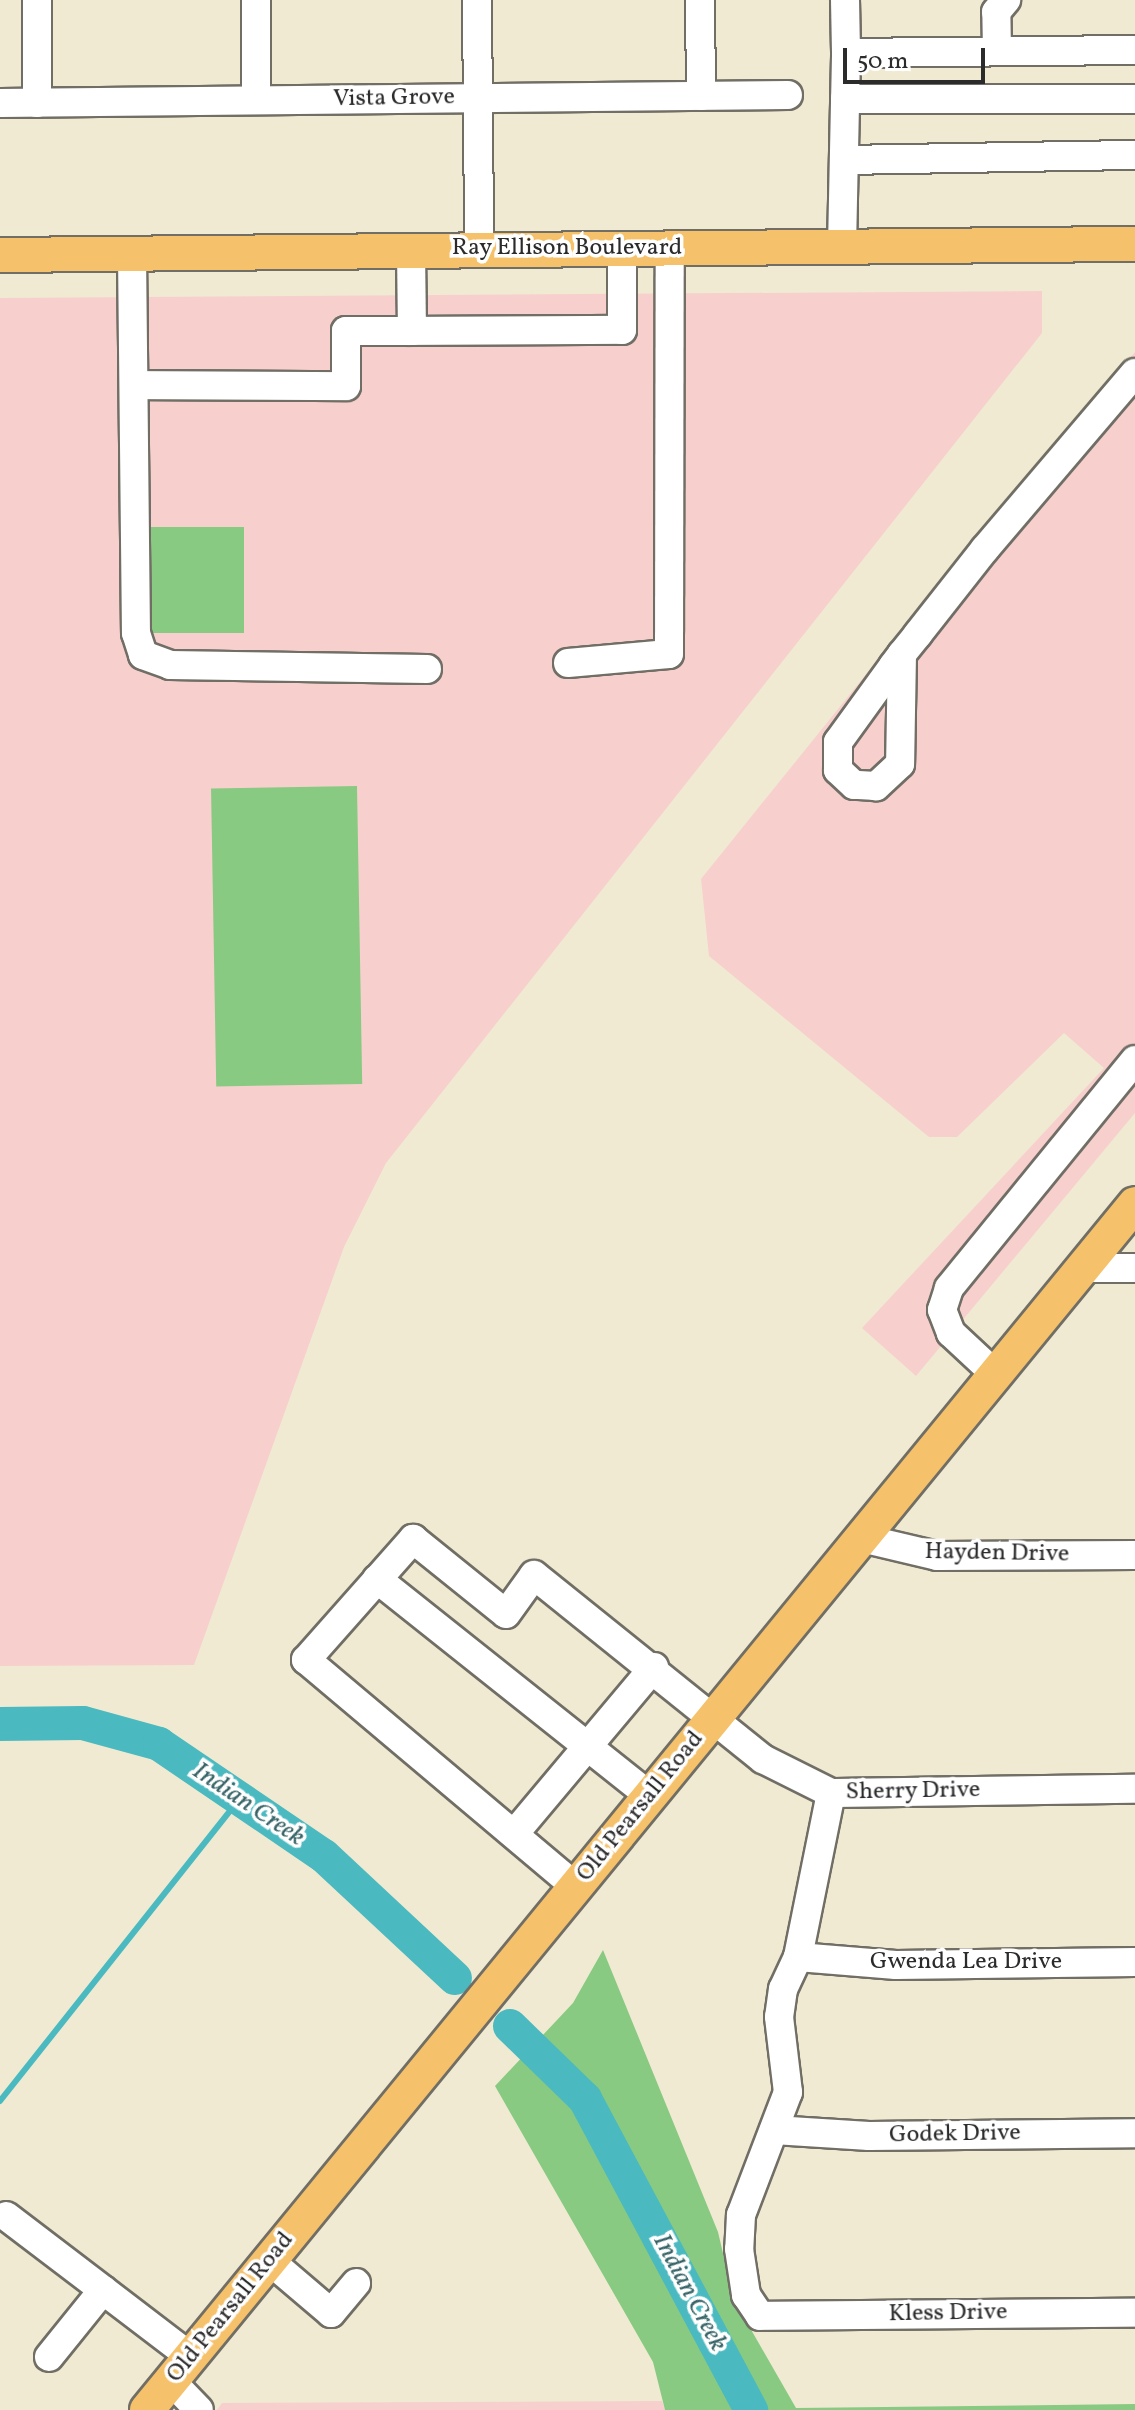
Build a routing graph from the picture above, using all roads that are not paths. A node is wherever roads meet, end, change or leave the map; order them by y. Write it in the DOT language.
graph roads {
  1 [pos="37,0"];
  2 [pos="256,0"];
  3 [pos="477,0"];
  4 [pos="700,0"];
  5 [pos="845,0"];
  6 [pos="1006,0"];
  7 [pos="1135,50"];
  8 [pos="997,51"];
  9 [pos="846,53"];
  10 [pos="788,95"];
  11 [pos="701,96"];
  12 [pos="478,98"];
  13 [pos="845,99"];
  14 [pos="1135,99"];
  15 [pos="256,100"];
  16 [pos="0,103"];
  17 [pos="37,103"];
  18 [pos="1135,155"];
  19 [pos="844,160"];
  20 [pos="1135,244"];
  21 [pos="842,247"];
  22 [pos="622,248"];
  23 [pos="670,248"];
  24 [pos="411,250"];
  25 [pos="479,250"];
  26 [pos="132,253"];
  27 [pos="0,255"];
  28 [pos="412,331"];
  29 [pos="1135,373"];
  30 [pos="134,385"];
  31 [pos="902,654"];
  32 [pos="568,663"];
  33 [pos="427,669"];
  34 [pos="1135,1060"];
  35 [pos="1135,1204"];
  36 [pos="1082,1268"];
  37 [pos="1135,1268"];
  38 [pos="994,1373"];
  39 [pos="861,1538"];
  40 [pos="1135,1555"];
  41 [pos="377,1579"];
  42 [pos="654,1667"];
  43 [pos="713,1718"];
  44 [pos="589,1747"];
  45 [pos="1135,1789"];
  46 [pos="831,1793"];
  47 [pos="650,1796"];
  48 [pos="514,1834"];
  49 [pos="576,1887"];
  50 [pos="798,1957"];
  51 [pos="1135,1962"];
  52 [pos="774,2130"];
  53 [pos="1135,2133"];
  54 [pos="6,2216"];
  55 [pos="270,2261"];
  56 [pos="356,2283"];
  57 [pos="103,2290"];
  58 [pos="1135,2313"];
  59 [pos="49,2357"];
  60 [pos="181,2369"];
  61 [pos="147,2410"];
  62 [pos="199,2410"];
  1 -- 17 [label="street"];
  2 -- 15 [label="street"];
  3 -- 12 [label="street"];
  4 -- 11 [label="street"];
  5 -- 9 [label="street"];
  6 -- 8 [label="street"];
  7 -- 8 [label="street"];
  8 -- 9 [label="street"];
  9 -- 13 [label="street"];
  10 -- 11 [label="street, Vista Grove"];
  11 -- 12 [label="street, Vista Grove"];
  12 -- 15 [label="street, Vista Grove"];
  12 -- 25 [label="street"];
  13 -- 14 [label="street"];
  13 -- 19 [label="street"];
  15 -- 17 [label="street, Vista Grove"];
  16 -- 17 [label="street, Vista Grove"];
  18 -- 19 [label="street"];
  19 -- 21 [label="street"];
  20 -- 21 [label="main road, Ray Ellison Boulevard"];
  21 -- 23 [label="main road, Ray Ellison Boulevard"];
  22 -- 23 [label="main road, Ray Ellison Boulevard"];
  22 -- 25 [label="main road, Ray Ellison Boulevard"];
  22 -- 28 [label="street"];
  23 -- 32 [label="street"];
  24 -- 25 [label="main road, Ray Ellison Boulevard"];
  24 -- 26 [label="main road, Ray Ellison Boulevard"];
  24 -- 28 [label="street"];
  26 -- 27 [label="main road, Ray Ellison Boulevard"];
  26 -- 30 [label="street"];
  28 -- 30 [label="street"];
  29 -- 31 [label="street"];
  30 -- 33 [label="street"];
  34 -- 38 [label="street"];
  35 -- 36 [label="main road, Old Pearsall Road"];
  36 -- 37 [label="street"];
  36 -- 38 [label="main road, Old Pearsall Road"];
  38 -- 39 [label="main road, Old Pearsall Road"];
  39 -- 40 [label="street, Hayden Drive"];
  39 -- 43 [label="main road, Old Pearsall Road"];
  41 -- 42 [label="street, Sherry Drive"];
  41 -- 44 [label="street"];
  41 -- 48 [label="street"];
  42 -- 43 [label="street, Sherry Drive"];
  42 -- 44 [label="street"];
  43 -- 46 [label="street, Sherry Drive"];
  43 -- 47 [label="main road, Old Pearsall Road"];
  44 -- 47 [label="street"];
  44 -- 48 [label="street"];
  45 -- 46 [label="street, Sherry Drive"];
  46 -- 50 [label="street"];
  47 -- 49 [label="main road, Old Pearsall Road"];
  48 -- 49 [label="street"];
  49 -- 55 [label="main road, Old Pearsall Road"];
  50 -- 51 [label="street, Gwenda Lea Drive"];
  50 -- 52 [label="street"];
  52 -- 53 [label="street, Godek Drive"];
  52 -- 58 [label="street, Kless Drive"];
  54 -- 57 [label="street"];
  55 -- 56 [label="street"];
  55 -- 60 [label="main road, Old Pearsall Road"];
  57 -- 59 [label="street"];
  57 -- 60 [label="street"];
  60 -- 61 [label="main road, Old Pearsall Road"];
  60 -- 62 [label="street"];
}
